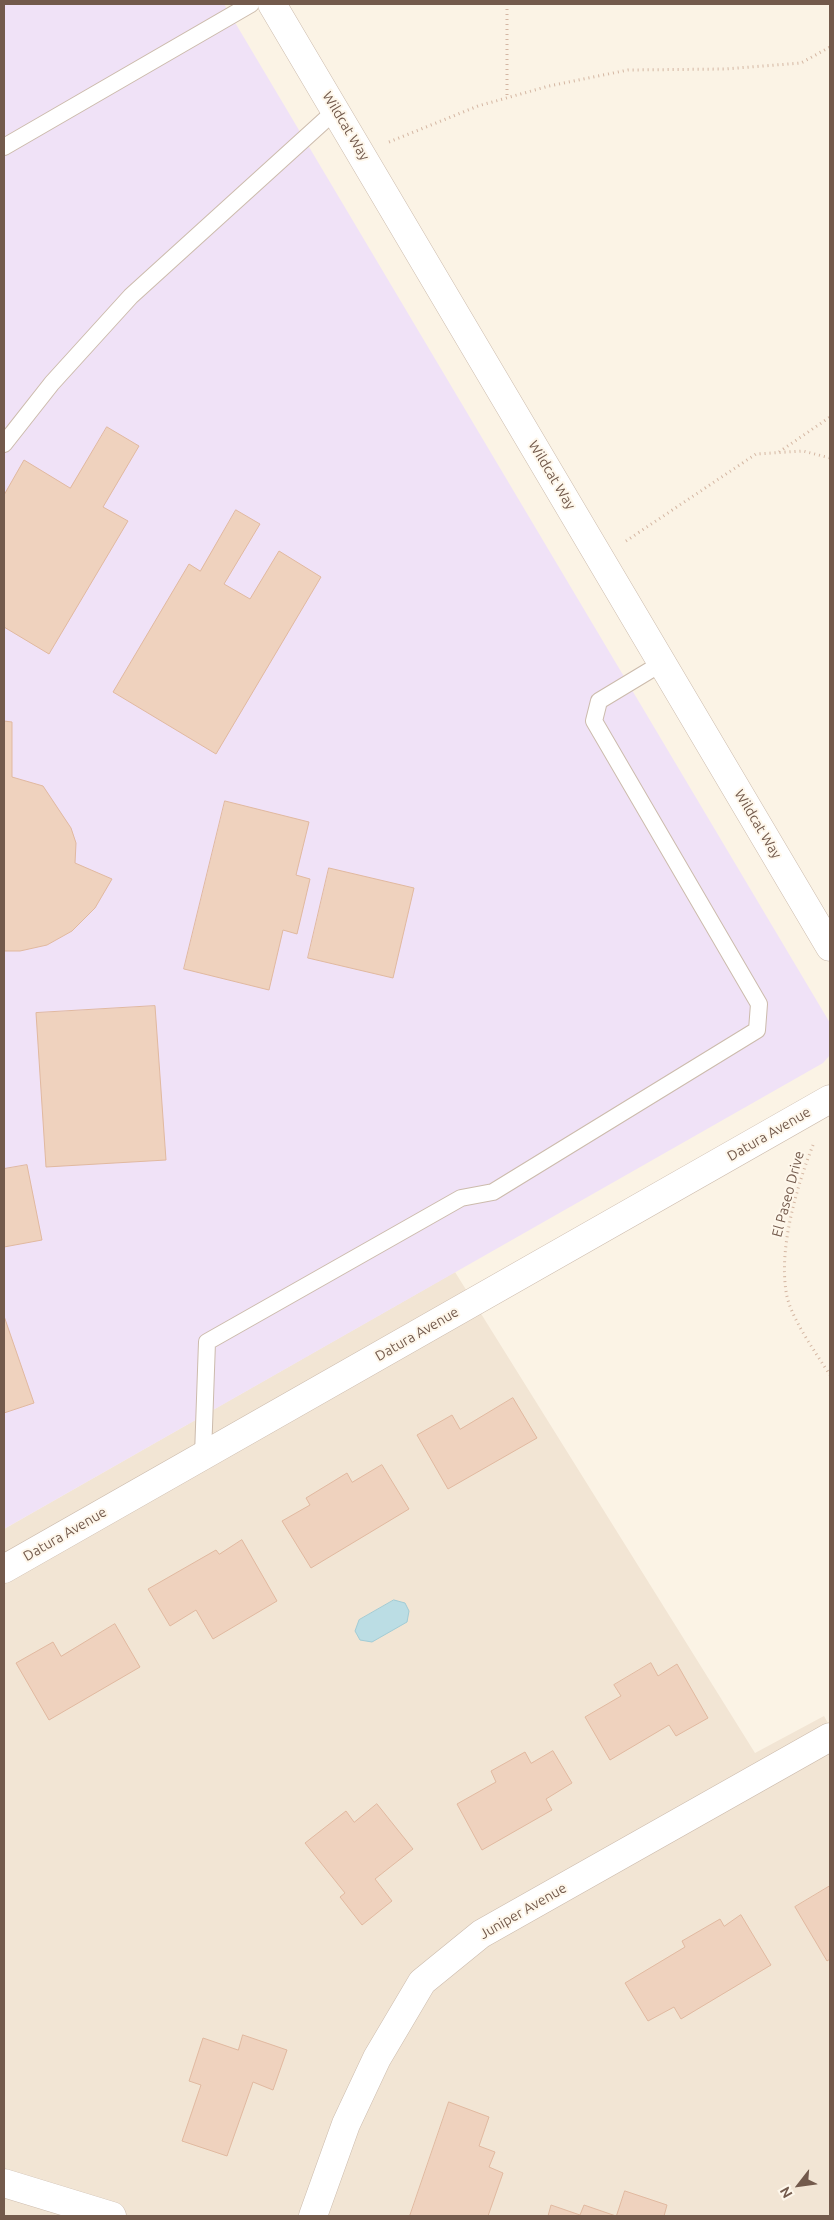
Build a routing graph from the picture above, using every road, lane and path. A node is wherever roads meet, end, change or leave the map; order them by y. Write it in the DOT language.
graph roads {
  1 [pos="252,4"];
  2 [pos="272,4"];
  3 [pos="507,4"];
  4 [pos="830,47"];
  5 [pos="507,98"];
  6 [pos="336,110"];
  7 [pos="4,147"];
  8 [pos="363,155"];
  9 [pos="830,416"];
  10 [pos="4,444"];
  11 [pos="778,453"];
  12 [pos="830,458"];
  13 [pos="600,557"];
  14 [pos="662,663"];
  15 [pos="830,947"];
  16 [pos="830,1099"];
  17 [pos="813,1144"];
  18 [pos="830,1375"];
  19 [pos="203,1456"];
  20 [pos="4,1569"];
  21 [pos="830,1737"];
  22 [pos="4,2183"];
  23 [pos="112,2216"];
  24 [pos="314,2216"];
  1 -- 7 [label="lane"];
  2 -- 6 [label="street, Wildcat Way"];
  3 -- 5 [label="path"];
  4 -- 5 [label="path"];
  5 -- 8 [label="path"];
  6 -- 8 [label="street, Wildcat Way"];
  6 -- 10 [label="lane"];
  8 -- 13 [label="street, Wildcat Way"];
  9 -- 11 [label="path"];
  11 -- 12 [label="path"];
  11 -- 13 [label="path"];
  13 -- 14 [label="street, Wildcat Way"];
  14 -- 15 [label="street, Wildcat Way"];
  14 -- 19 [label="lane"];
  16 -- 19 [label="street, Datura Avenue"];
  17 -- 18 [label="path, El Paseo Drive"];
  19 -- 20 [label="street, Datura Avenue"];
  21 -- 24 [label="street, Juniper Avenue"];
  22 -- 23 [label="street"];
}
